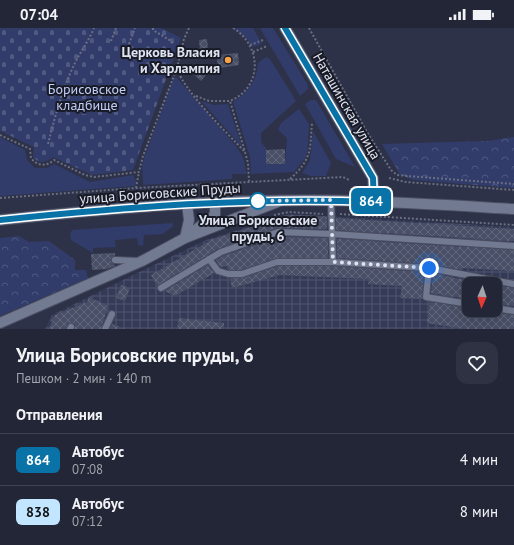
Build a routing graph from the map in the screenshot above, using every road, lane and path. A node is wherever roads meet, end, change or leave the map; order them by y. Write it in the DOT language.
graph roads {
  1 [pos="94,28"];
  2 [pos="116,28"];
  3 [pos="135,28"];
  4 [pos="153,28"];
  5 [pos="189,28"];
  6 [pos="233,28"];
  7 [pos="285,28"];
  8 [pos="309,28"];
  9 [pos="263,40"];
  10 [pos="111,41"];
  11 [pos="129,44"];
  12 [pos="173,44"];
  13 [pos="250,45"];
  14 [pos="267,46"];
  15 [pos="253,52"];
  16 [pos="176,68"];
  17 [pos="193,94"];
  18 [pos="230,101"];
  19 [pos="312,122"];
  20 [pos="0,135"];
  21 [pos="48,144"];
  22 [pos="245,152"];
  23 [pos="139,172"];
  24 [pos="407,176"];
  25 [pos="389,178"];
  26 [pos="289,179"];
  27 [pos="349,180"];
  28 [pos="249,181"];
  29 [pos="406,182"];
  30 [pos="514,184"];
  31 [pos="136,188"];
  32 [pos="514,190"];
  33 [pos="0,198"];
  34 [pos="280,200"];
  35 [pos="331,200"];
  36 [pos="215,202"];
  37 [pos="374,202"];
  38 [pos="187,204"];
  39 [pos="514,209"];
  40 [pos="0,220"];
  41 [pos="332,234"];
  42 [pos="185,238"];
  43 [pos="514,246"];
  44 [pos="209,259"];
  45 [pos="115,260"];
  46 [pos="142,261"];
  47 [pos="333,262"];
  48 [pos="429,268"];
  49 [pos="514,284"];
  50 [pos="161,288"];
  51 [pos="462,303"];
  52 [pos="502,309"];
  53 [pos="514,311"];
  54 [pos="112,314"];
  55 [pos="0,323"];
  56 [pos="105,329"];
  1 -- 21 [label="path"];
  2 -- 10 [label="path"];
  3 -- 11 [label="path"];
  4 -- 12 [label="path"];
  5 -- 16 [label="path"];
  6 -- 13 [label="path"];
  7 -- 37 [label="street, Наташинская улица"];
  8 -- 24 [label="path"];
  9 -- 13 [label="path"];
  13 -- 15 [label="path"];
  14 -- 15 [label="path"];
  15 -- 18 [label="path"];
  16 -- 17 [label="path"];
  16 -- 23 [label="path"];
  17 -- 18 [label="path"];
  17 -- 22 [label="path"];
  18 -- 22 [label="path"];
  19 -- 26 [label="path"];
  20 -- 23 [label="path"];
  22 -- 28 [label="path"];
  23 -- 31 [label="path"];
  24 -- 29 [label="path"];
  24 -- 30 [label="path"];
  25 -- 29 [label="path"];
  26 -- 27 [label="path"];
  26 -- 28 [label="path"];
  28 -- 31 [label="path"];
  29 -- 32 [label="path"];
  31 -- 33 [label="path"];
  34 -- 35 [label="street, улица Борисовские Пруды"];
  34 -- 36 [label="street, улица Борисовские Пруды"];
  34 -- 42 [label="street"];
  35 -- 37 [label="street, улица Борисовские Пруды"];
  35 -- 41 [label="lane"];
  36 -- 38 [label="street, улица Борисовские Пруды"];
  36 -- 42 [label="street"];
  37 -- 39 [label="street, улица Борисовские Пруды"];
  38 -- 40 [label="street, улица Борисовские Пруды"];
  38 -- 42 [label="street"];
  41 -- 43 [label="lane"];
  41 -- 44 [label="lane"];
  41 -- 47 [label="lane"];
  42 -- 46 [label="street"];
  44 -- 47 [label="lane"];
  44 -- 50 [label="lane"];
  45 -- 46 [label="lane"];
  46 -- 55 [label="street"];
  47 -- 48 [label="lane"];
  48 -- 49 [label="lane"];
  48 -- 51 [label="lane"];
  52 -- 53 [label="lane"];
  54 -- 56 [label="lane"];
}
